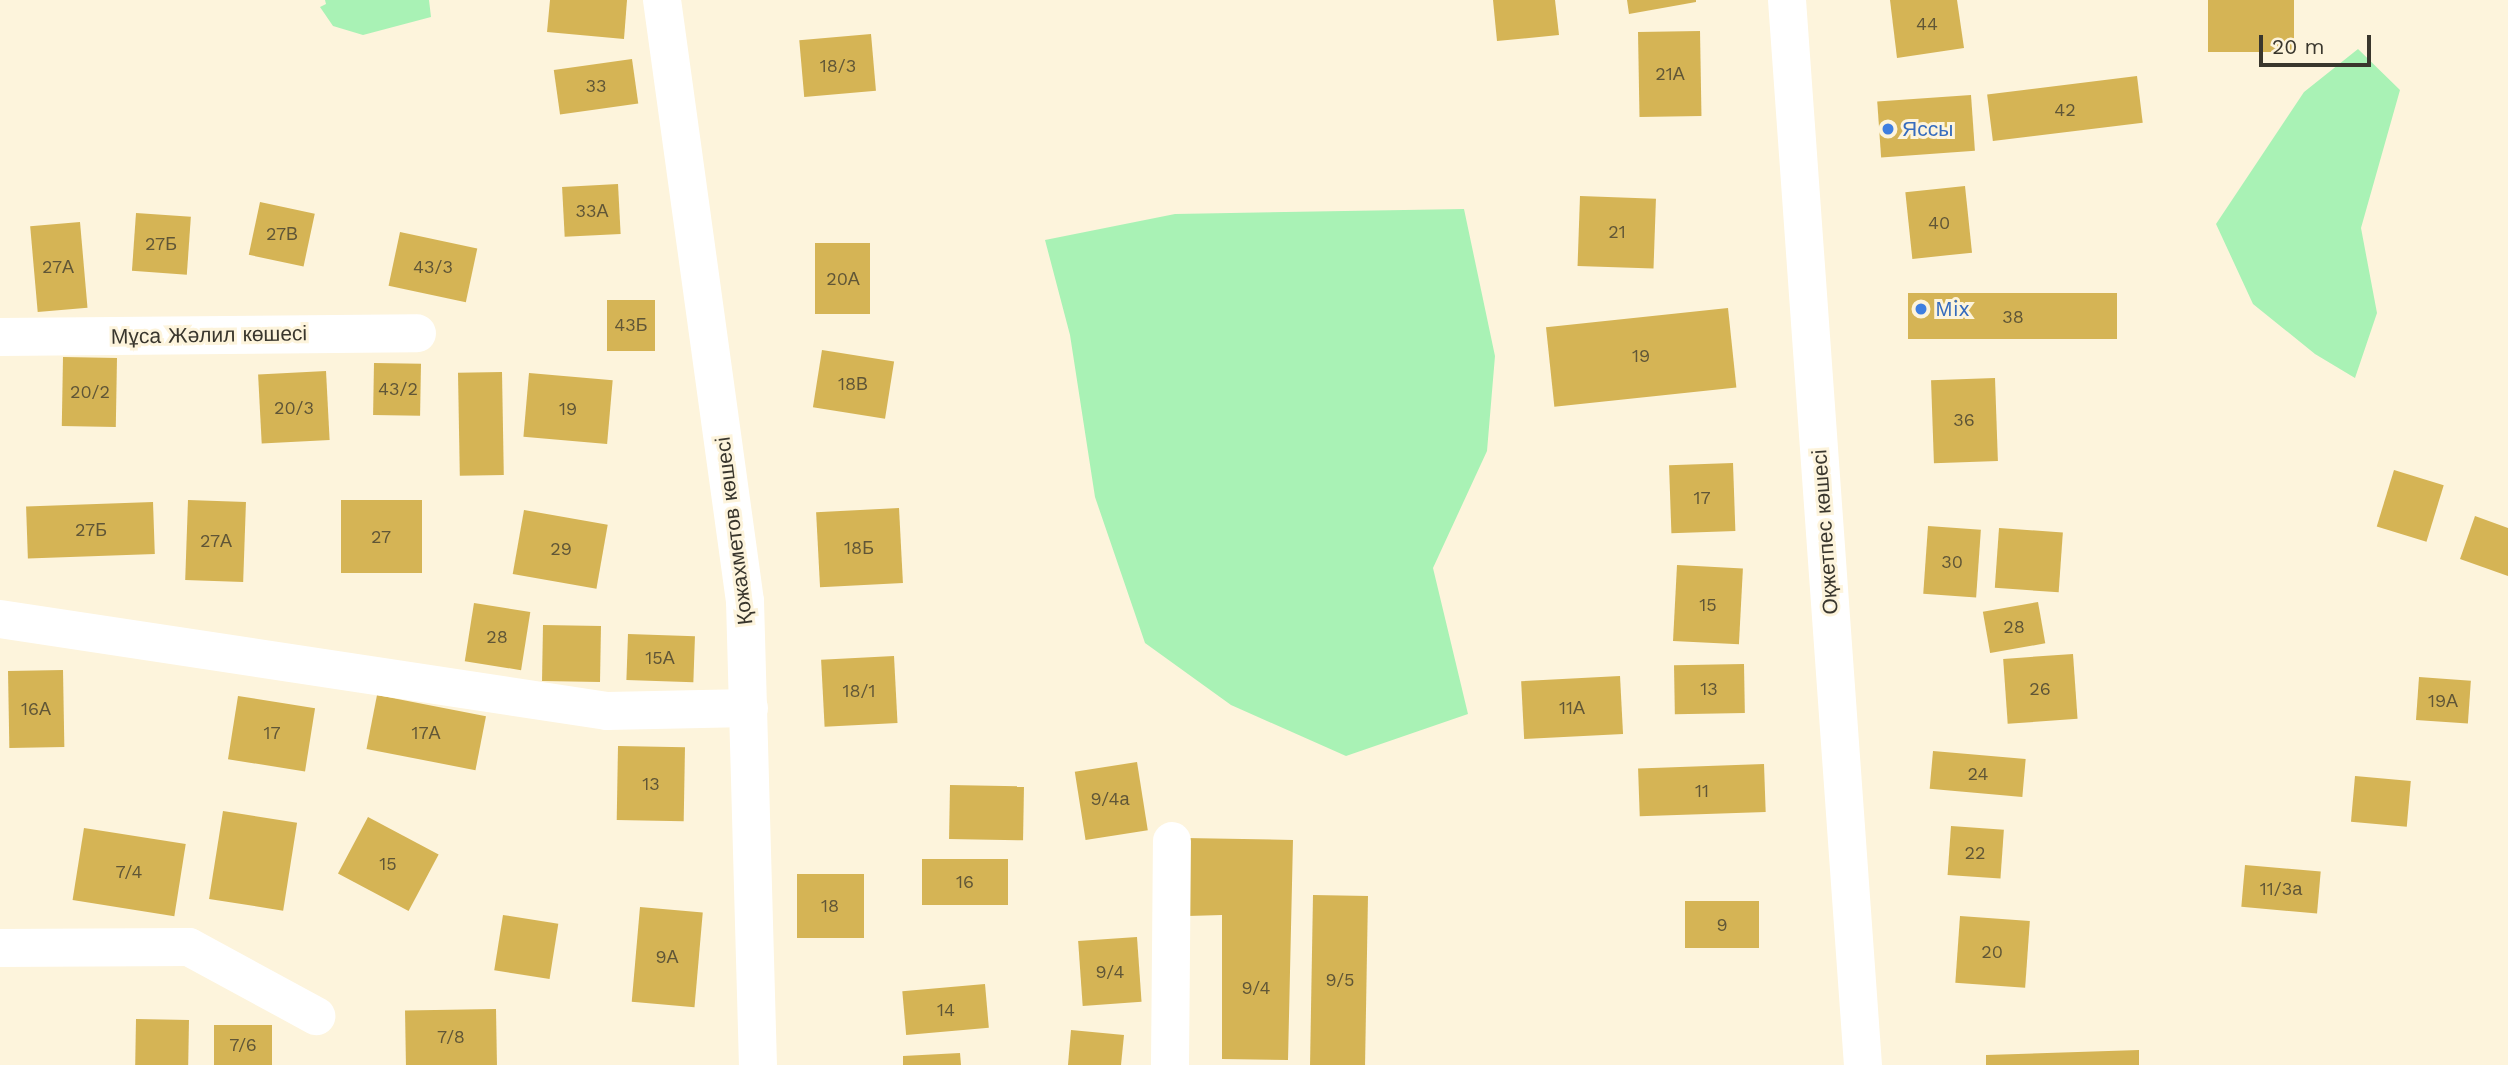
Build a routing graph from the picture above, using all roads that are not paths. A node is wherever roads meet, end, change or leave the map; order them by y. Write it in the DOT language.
graph roads {
  1 [pos="662,0"];
  2 [pos="1787,0"];
  3 [pos="418,333"];
  4 [pos="0,337"];
  5 [pos="0,619"];
  6 [pos="749,708"];
  7 [pos="1172,841"];
  8 [pos="0,948"];
  9 [pos="316,1016"];
  10 [pos="758,1065"];
  11 [pos="1170,1065"];
  12 [pos="1863,1065"];
  1 -- 6 [label="street, Қожахметов көшесі"];
  2 -- 12 [label="street, Оқжетпес көшесі"];
  3 -- 4 [label="street, Мұса Жәлил көшесі"];
  5 -- 6 [label="street"];
  6 -- 10 [label="street, Қожахметов көшесі"];
  7 -- 11 [label="street"];
  8 -- 9 [label="street"];
}
